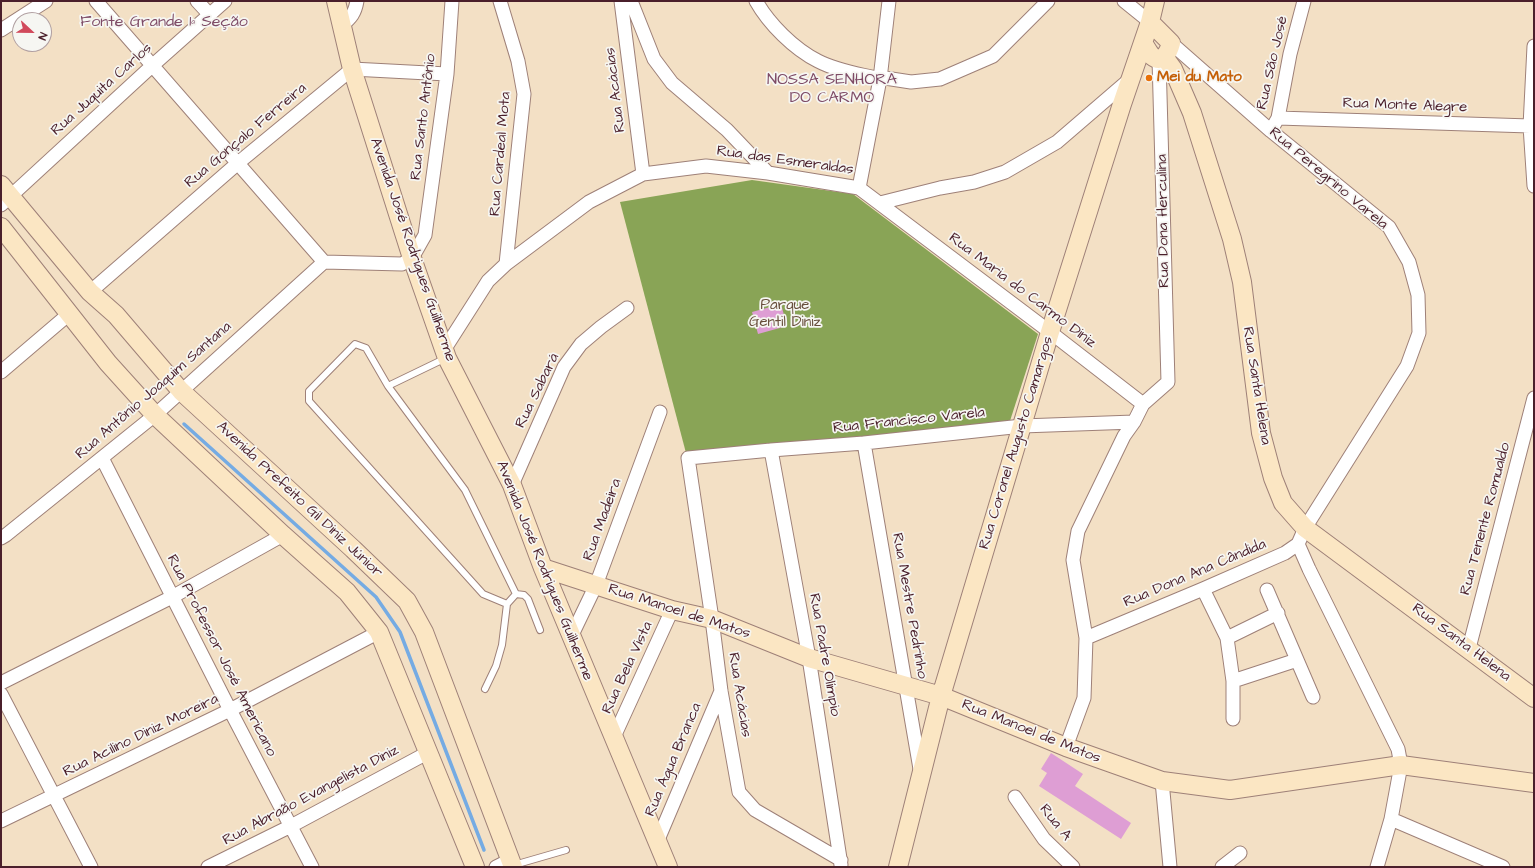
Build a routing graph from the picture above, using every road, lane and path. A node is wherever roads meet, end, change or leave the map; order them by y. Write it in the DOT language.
graph roads {
  1 [pos="46,1"];
  2 [pos="96,1"];
  3 [pos="197,1"];
  4 [pos="225,1"];
  5 [pos="336,1"];
  6 [pos="357,1"];
  7 [pos="452,1"];
  8 [pos="500,1"];
  9 [pos="621,1"];
  10 [pos="631,1"];
  11 [pos="756,1"];
  12 [pos="889,1"];
  13 [pos="1048,1"];
  14 [pos="1124,1"];
  15 [pos="1156,1"];
  16 [pos="1304,1"];
  17 [pos="210,15"];
  18 [pos="1150,22"];
  19 [pos="342,25"];
  20 [pos="1,30"];
  21 [pos="1534,46"];
  22 [pos="1161,52"];
  23 [pos="1187,57"];
  24 [pos="153,65"];
  25 [pos="352,69"];
  26 [pos="447,74"];
  27 [pos="880,79"];
  28 [pos="1130,80"];
  29 [pos="1278,118"];
  30 [pos="1530,126"];
  31 [pos="1271,131"];
  32 [pos="238,163"];
  33 [pos="768,173"];
  34 [pos="642,174"];
  35 [pos="1534,186"];
  36 [pos="859,188"];
  37 [pos="4,195"];
  38 [pos="880,203"];
  39 [pos="1,226"];
  40 [pos="412,258"];
  41 [pos="324,262"];
  42 [pos="506,264"];
  43 [pos="90,292"];
  44 [pos="627,308"];
  45 [pos="69,314"];
  46 [pos="1050,332"];
  47 [pos="446,354"];
  48 [pos="1,372"];
  49 [pos="388,386"];
  50 [pos="181,391"];
  51 [pos="1534,398"];
  52 [pos="1143,404"];
  53 [pos="660,412"];
  54 [pos="155,415"];
  55 [pos="1134,422"];
  56 [pos="1022,426"];
  57 [pos="864,443"];
  58 [pos="771,450"];
  59 [pos="102,458"];
  60 [pos="688,458"];
  61 [pos="512,485"];
  62 [pos="283,535"];
  63 [pos="1302,536"];
  64 [pos="1,538"];
  65 [pos="542,568"];
  66 [pos="596,585"];
  67 [pos="1204,589"];
  68 [pos="1267,590"];
  69 [pos="516,594"];
  70 [pos="172,597"];
  71 [pos="507,604"];
  72 [pos="672,610"];
  73 [pos="1278,613"];
  74 [pos="712,620"];
  75 [pos="540,630"];
  76 [pos="379,632"];
  77 [pos="571,637"];
  78 [pos="1086,638"];
  79 [pos="1227,638"];
  80 [pos="1469,648"];
  81 [pos="809,658"];
  82 [pos="1297,660"];
  83 [pos="1233,681"];
  84 [pos="1,683"];
  85 [pos="907,685"];
  86 [pos="485,689"];
  87 [pos="721,691"];
  88 [pos="1,694"];
  89 [pos="941,696"];
  90 [pos="1313,697"];
  91 [pos="1534,698"];
  92 [pos="230,710"];
  93 [pos="1233,719"];
  94 [pos="613,739"];
  95 [pos="1066,747"];
  96 [pos="429,752"];
  97 [pos="1401,765"];
  98 [pos="921,775"];
  99 [pos="1162,781"];
  100 [pos="1534,783"];
  101 [pos="53,796"];
  102 [pos="1015,797"];
  103 [pos="1391,819"];
  104 [pos="1,821"];
  105 [pos="291,826"];
  106 [pos="657,842"];
  107 [pos="566,850"];
  108 [pos="1240,853"];
  109 [pos="841,864"];
  110 [pos="508,865"];
  111 [pos="91,867"];
  112 [pos="208,867"];
  113 [pos="312,867"];
  114 [pos="476,867"];
  115 [pos="668,867"];
  116 [pos="898,867"];
  117 [pos="1073,867"];
  118 [pos="1170,867"];
  119 [pos="1222,867"];
  120 [pos="1376,867"];
  121 [pos="1503,867"];
  1 -- 20 [label="street"];
  2 -- 24 [label="street"];
  3 -- 17 [label="street"];
  4 -- 17 [label="street, Rua Juquita Carlos"];
  5 -- 19 [label="street, Avenida José Rodrigues Guilherme"];
  6 -- 19 [label="street"];
  7 -- 26 [label="street, Rua Santo Antônio"];
  8 -- 42 [label="street, Rua Cardeal Mota"];
  9 -- 34 [label="street, Rua Acácias"];
  10 -- 33 [label="street"];
  11 -- 27 [label="street"];
  12 -- 27 [label="street"];
  13 -- 27 [label="street"];
  14 -- 18 [label="street"];
  15 -- 18 [label="street"];
  16 -- 29 [label="street, Rua São José"];
  17 -- 24 [label="street, Rua Juquita Carlos"];
  18 -- 22 [label="street, Rua Coronel Augusto Camargos"];
  19 -- 25 [label="street, Avenida José Rodrigues Guilherme"];
  21 -- 30 [label="street"];
  22 -- 23 [label="street, Rua Peregrino Varela"];
  22 -- 23 [label="street"];
  22 -- 28 [label="street, Rua Coronel Augusto Camargos"];
  22 -- 52 [label="street, Rua Dona Herculina"];
  22 -- 63 [label="street, Rua Santa Helena"];
  23 -- 31 [label="street, Rua Peregrino Varela"];
  24 -- 32 [label="street"];
  24 -- 37 [label="street, Rua Juquita Carlos"];
  25 -- 26 [label="street"];
  25 -- 32 [label="street, Rua Gonçalo Ferreira"];
  25 -- 40 [label="street, Avenida José Rodrigues Guilherme"];
  26 -- 40 [label="street, Rua Santo Antônio"];
  27 -- 36 [label="street"];
  28 -- 38 [label="street"];
  28 -- 46 [label="street, Rua Coronel Augusto Camargos"];
  29 -- 30 [label="street, Rua Monte Alegre"];
  29 -- 31 [label="street, Rua São José"];
  30 -- 35 [label="street"];
  31 -- 63 [label="street, Rua Peregrino Varela"];
  32 -- 41 [label="street"];
  32 -- 43 [label="street, Rua Gonçalo Ferreira"];
  33 -- 34 [label="street, Rua das Esmeraldas"];
  33 -- 36 [label="street, Rua das Esmeraldas"];
  34 -- 42 [label="street, Rua das Esmeraldas"];
  36 -- 38 [label="street, Rua das Esmeraldas"];
  37 -- 43 [label="street, Avenida Prefeito Gil Diniz Júnior"];
  38 -- 46 [label="street, Rua Maria do Carmo Diniz"];
  39 -- 45 [label="street"];
  40 -- 41 [label="street"];
  40 -- 47 [label="street, Avenida José Rodrigues Guilherme"];
  41 -- 50 [label="street, Rua Antônio Joaquim Santana"];
  42 -- 47 [label="street, Rua das Esmeraldas"];
  43 -- 50 [label="street, Avenida Prefeito Gil Diniz Júnior"];
  44 -- 61 [label="street, Rua Sabará"];
  45 -- 48 [label="street"];
  45 -- 54 [label="street"];
  46 -- 52 [label="street, Rua Maria do Carmo Diniz"];
  46 -- 56 [label="street, Rua Coronel Augusto Camargos"];
  47 -- 49 [label="lane"];
  47 -- 61 [label="street, Avenida José Rodrigues Guilherme"];
  49 -- 69 [label="lane"];
  49 -- 71 [label="lane"];
  50 -- 54 [label="street, Rua Antônio Joaquim Santana"];
  50 -- 110 [label="street, Avenida Prefeito Gil Diniz Júnior"];
  51 -- 80 [label="street, Rua Tenente Romualdo"];
  52 -- 55 [label="street"];
  53 -- 66 [label="street, Rua Madeira"];
  54 -- 59 [label="street, Rua Antônio Joaquim Santana"];
  54 -- 62 [label="street"];
  55 -- 56 [label="street, Rua Francisco Varela"];
  55 -- 78 [label="street"];
  56 -- 57 [label="street, Rua Francisco Varela"];
  56 -- 89 [label="street, Rua Coronel Augusto Camargos"];
  57 -- 58 [label="street, Rua Francisco Varela"];
  57 -- 85 [label="street, Rua Mestre Pedrinho"];
  58 -- 60 [label="street, Rua Francisco Varela"];
  58 -- 81 [label="street, Rua Padre Olímpio"];
  59 -- 64 [label="street, Rua Antônio Joaquim Santana"];
  59 -- 70 [label="street, Rua Professor José Americano"];
  60 -- 74 [label="street, Rua Acácias"];
  61 -- 65 [label="street, Avenida José Rodrigues Guilherme"];
  62 -- 70 [label="street"];
  62 -- 76 [label="street"];
  63 -- 67 [label="street, Rua Dona Ana Cândida"];
  63 -- 80 [label="street, Rua Santa Helena"];
  63 -- 97 [label="street, Rua Santa Helena"];
  65 -- 66 [label="street, Rua Manoel de Matos"];
  65 -- 77 [label="street, Avenida José Rodrigues Guilherme"];
  66 -- 72 [label="street, Rua Manoel de Matos"];
  66 -- 77 [label="street, Rua Madeira"];
  67 -- 78 [label="street, Rua Dona Ana Cândida"];
  67 -- 79 [label="street"];
  68 -- 73 [label="street"];
  69 -- 71 [label="lane"];
  69 -- 75 [label="lane"];
  70 -- 84 [label="street"];
  70 -- 92 [label="street, Rua Professor José Americano"];
  71 -- 86 [label="lane"];
  72 -- 74 [label="street, Rua Manoel de Matos"];
  72 -- 94 [label="street, Rua Bela Vista"];
  73 -- 79 [label="street"];
  73 -- 82 [label="street"];
  74 -- 81 [label="street, Rua Manoel de Matos"];
  74 -- 87 [label="street, Rua Acácias"];
  76 -- 92 [label="street, Rua Acilino Diniz Moreira"];
  76 -- 96 [label="street"];
  77 -- 94 [label="street, Avenida José Rodrigues Guilherme"];
  78 -- 95 [label="street"];
  79 -- 83 [label="street"];
  80 -- 91 [label="street, Rua Santa Helena"];
  81 -- 85 [label="street, Rua Manoel de Matos"];
  81 -- 109 [label="street, Rua Padre Olímpio"];
  82 -- 83 [label="street"];
  82 -- 90 [label="street"];
  83 -- 93 [label="street"];
  85 -- 89 [label="street, Rua Manoel de Matos"];
  85 -- 98 [label="street, Rua Mestre Pedrinho"];
  87 -- 106 [label="street, Rua Água Branca"];
  87 -- 109 [label="street, Rua Acácias"];
  88 -- 101 [label="street"];
  89 -- 95 [label="street, Rua Manoel de Matos"];
  89 -- 98 [label="street, Rua Coronel Augusto Camargos"];
  92 -- 101 [label="street, Rua Acilino Diniz Moreira"];
  92 -- 105 [label="street, Rua Professor José Americano"];
  94 -- 106 [label="street, Avenida José Rodrigues Guilherme"];
  95 -- 99 [label="street, Rua Manoel de Matos"];
  96 -- 105 [label="street, Rua Abraão Evangelista Diniz"];
  96 -- 114 [label="street"];
  97 -- 99 [label="street, Rua Manoel de Matos"];
  97 -- 100 [label="street, Rua Manoel de Matos"];
  97 -- 103 [label="street"];
  98 -- 116 [label="street, Rua Coronel Augusto Camargos"];
  99 -- 118 [label="street"];
  101 -- 104 [label="street, Rua Acilino Diniz Moreira"];
  101 -- 111 [label="street"];
  102 -- 117 [label="street, Rua A"];
  103 -- 120 [label="street"];
  103 -- 121 [label="street"];
  105 -- 112 [label="street, Rua Abraão Evangelista Diniz"];
  105 -- 113 [label="street, Rua Professor José Americano"];
  106 -- 115 [label="street, Avenida José Rodrigues Guilherme"];
  107 -- 110 [label="lane"];
  108 -- 119 [label="street"];
}
